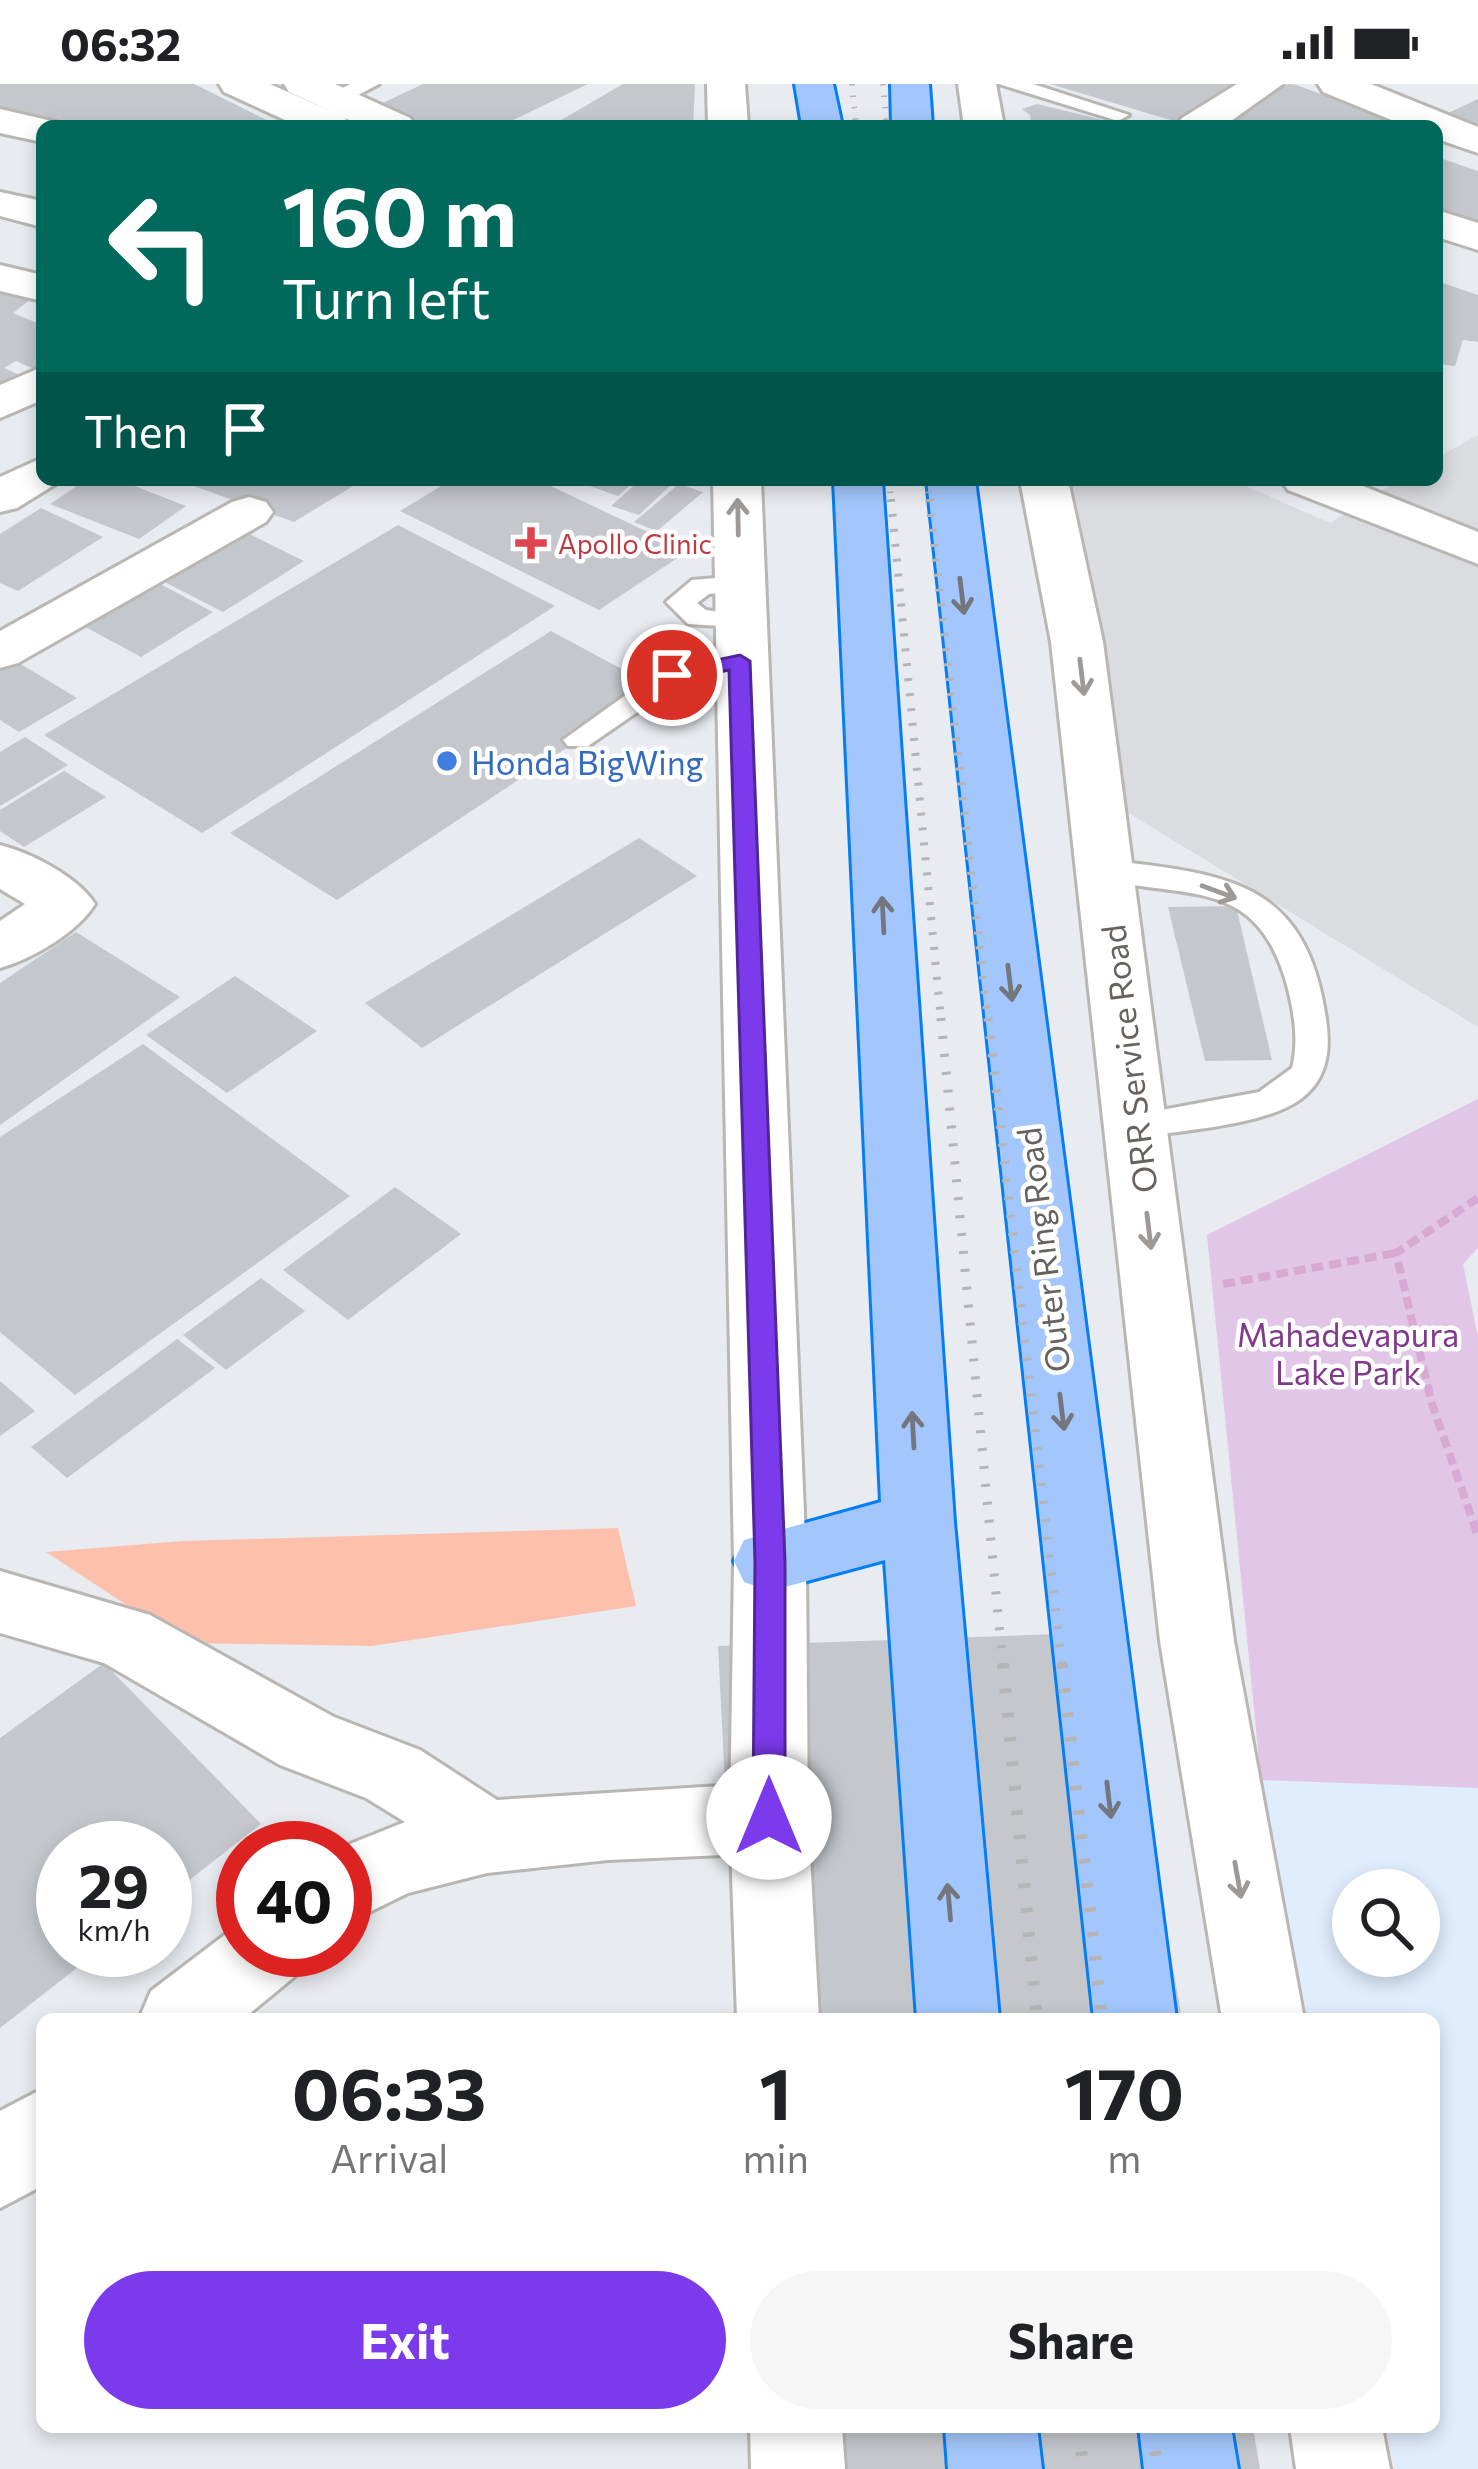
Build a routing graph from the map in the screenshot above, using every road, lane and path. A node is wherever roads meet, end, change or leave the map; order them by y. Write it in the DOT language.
graph roads {
  1 [pos="238,84"];
  2 [pos="726,84"];
  3 [pos="814,84"];
  4 [pos="910,84"];
  5 [pos="977,84"];
  6 [pos="1010,84"];
  7 [pos="1264,84"];
  8 [pos="1336,84"];
  9 [pos="334,98"];
  10 [pos="1118,115"];
  11 [pos="383,120"];
  12 [pos="728,120"];
  13 [pos="821,120"];
  14 [pos="912,120"];
  15 [pos="982,120"];
  16 [pos="1206,120"];
  17 [pos="1426,120"];
  18 [pos="0,121"];
  19 [pos="1443,127"];
  20 [pos="36,129"];
  21 [pos="1478,141"];
  22 [pos="0,179"];
  23 [pos="36,187"];
  24 [pos="0,204"];
  25 [pos="36,213"];
  26 [pos="1443,225"];
  27 [pos="1478,238"];
  28 [pos="0,278"];
  29 [pos="36,287"];
  30 [pos="36,384"];
  31 [pos="0,404"];
  32 [pos="36,476"];
  33 [pos="737,486"];
  34 [pos="858,486"];
  35 [pos="952,486"];
  36 [pos="1045,486"];
  37 [pos="1320,486"];
  38 [pos="0,498"];
  39 [pos="249,512"];
  40 [pos="1478,549"];
  41 [pos="0,592"];
  42 [pos="54,621"];
  43 [pos="740,622"];
  44 [pos="0,652"];
  45 [pos="578,740"];
  46 [pos="0,863"];
  47 [pos="1105,870"];
  48 [pos="0,948"];
  49 [pos="1136,1126"];
  50 [pos="1478,1198"];
  51 [pos="1396,1253"];
  52 [pos="1157,1295"];
  53 [pos="918,1522"];
  54 [pos="1478,1536"];
  55 [pos="770,1562"];
  56 [pos="0,1602"];
  57 [pos="769,1817"];
  58 [pos="482,1837"];
  59 [pos="372,1870"];
  60 [pos="232,1977"];
  61 [pos="187,2013"];
  62 [pos="778,2013"];
  63 [pos="958,2013"];
  64 [pos="1134,2013"];
  65 [pos="1262,2013"];
  66 [pos="36,2137"];
  67 [pos="0,2164"];
  68 [pos="796,2433"];
  69 [pos="992,2433"];
  70 [pos="1187,2433"];
  71 [pos="1337,2433"];
  72 [pos="798,2469"];
  73 [pos="995,2469"];
  74 [pos="1191,2469"];
  75 [pos="1343,2469"];
  1 -- 9 [label="street"];
  2 -- 12 [label="street"];
  3 -- 13 [label="highway"];
  4 -- 14 [label="highway"];
  5 -- 15 [label="street"];
  6 -- 10 [label="lane"];
  7 -- 16 [label="street"];
  8 -- 17 [label="street"];
  9 -- 11 [label="street"];
  18 -- 20 [label="street"];
  19 -- 21 [label="street"];
  22 -- 23 [label="street"];
  24 -- 25 [label="street"];
  26 -- 27 [label="street"];
  28 -- 29 [label="street"];
  30 -- 31 [label="street"];
  32 -- 38 [label="street"];
  43 -- 33 [label="street, one-way"];
  53 -- 34 [label="highway, one-way"];
  35 -- 64 [label="highway, Outer Ring Road, one-way"];
  36 -- 47 [label="street, ORR Service Road, one-way"];
  37 -- 40 [label="street"];
  39 -- 42 [label="street"];
  41 -- 42 [label="street"];
  42 -- 44 [label="street"];
  43 -- 45 [label="lane"];
  43 -- 55 [label="street"];
  46 -- 48 [label="street"];
  47 -- 49 [label="street, ORR Service Road"];
  47 -- 49 [label="lane, one-way"];
  49 -- 52 [label="street, ORR Service Road, one-way"];
  50 -- 51 [label="path"];
  51 -- 52 [label="path"];
  51 -- 54 [label="path"];
  52 -- 65 [label="street, ORR Service Road, one-way"];
  53 -- 55 [label="highway"];
  63 -- 53 [label="highway, one-way"];
  55 -- 57 [label="street"];
  56 -- 58 [label="street"];
  57 -- 58 [label="street"];
  57 -- 62 [label="street"];
  58 -- 59 [label="street"];
  60 -- 61 [label="street"];
  66 -- 67 [label="street"];
  68 -- 72 [label="street"];
  69 -- 73 [label="highway"];
  70 -- 74 [label="highway"];
  71 -- 75 [label="street"];
}
